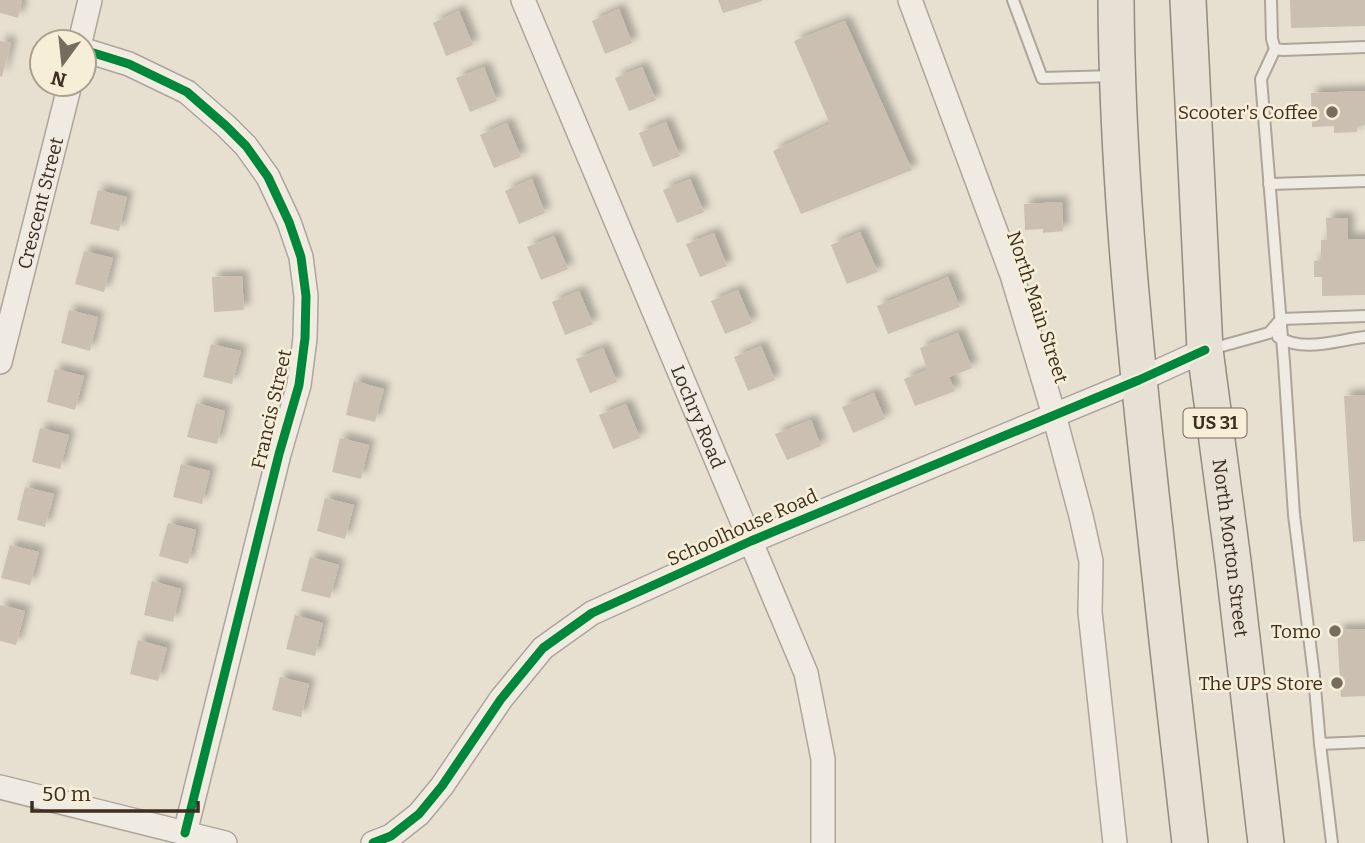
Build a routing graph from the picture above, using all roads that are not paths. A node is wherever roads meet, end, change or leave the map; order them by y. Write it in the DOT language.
graph roads {
  1 [pos="90,0"];
  2 [pos="523,0"];
  3 [pos="909,0"];
  4 [pos="1013,0"];
  5 [pos="1116,0"];
  6 [pos="1188,0"];
  7 [pos="1271,0"];
  8 [pos="83,28"];
  9 [pos="1365,47"];
  10 [pos="1275,48"];
  11 [pos="98,54"];
  12 [pos="1117,76"];
  13 [pos="66,98"];
  14 [pos="1365,181"];
  15 [pos="1269,184"];
  16 [pos="1365,316"];
  17 [pos="1281,319"];
  18 [pos="1269,333"];
  19 [pos="1365,337"];
  20 [pos="1283,340"];
  21 [pos="1205,350"];
  22 [pos="0,362"];
  23 [pos="1139,380"];
  24 [pos="1055,415"];
  25 [pos="751,541"];
  26 [pos="1365,742"];
  27 [pos="1320,744"];
  28 [pos="0,787"];
  29 [pos="185,832"];
  30 [pos="225,843"];
  31 [pos="373,843"];
  32 [pos="822,843"];
  33 [pos="1115,843"];
  34 [pos="1190,843"];
  35 [pos="1266,843"];
  36 [pos="1332,843"];
  1 -- 8 [label="street"];
  2 -- 25 [label="street, Lochry Road"];
  3 -- 24 [label="street, North Main Street"];
  4 -- 12 [label="lane"];
  5 -- 12 [label="main road"];
  6 -- 21 [label="main road, North Morton Street / US 31"];
  7 -- 10 [label="lane"];
  9 -- 10 [label="lane"];
  10 -- 15 [label="lane"];
  11 -- 29 [label="street, Francis Street"];
  12 -- 23 [label="main road"];
  13 -- 22 [label="street, Crescent Street"];
  14 -- 15 [label="lane"];
  15 -- 17 [label="lane"];
  16 -- 17 [label="lane"];
  17 -- 18 [label="lane"];
  17 -- 20 [label="lane"];
  18 -- 20 [label="lane"];
  18 -- 21 [label="lane"];
  19 -- 20 [label="lane"];
  20 -- 27 [label="lane"];
  21 -- 23 [label="street, Schoolhouse Road"];
  21 -- 35 [label="main road, North Morton Street / US 31"];
  23 -- 24 [label="street, Schoolhouse Road"];
  23 -- 34 [label="main road"];
  24 -- 25 [label="street, Schoolhouse Road"];
  24 -- 33 [label="street, North Main Street"];
  25 -- 31 [label="street, Schoolhouse Road"];
  25 -- 32 [label="street, Lochry Road"];
  26 -- 27 [label="lane"];
  27 -- 36 [label="lane"];
  28 -- 29 [label="street"];
  29 -- 30 [label="street"];
}
